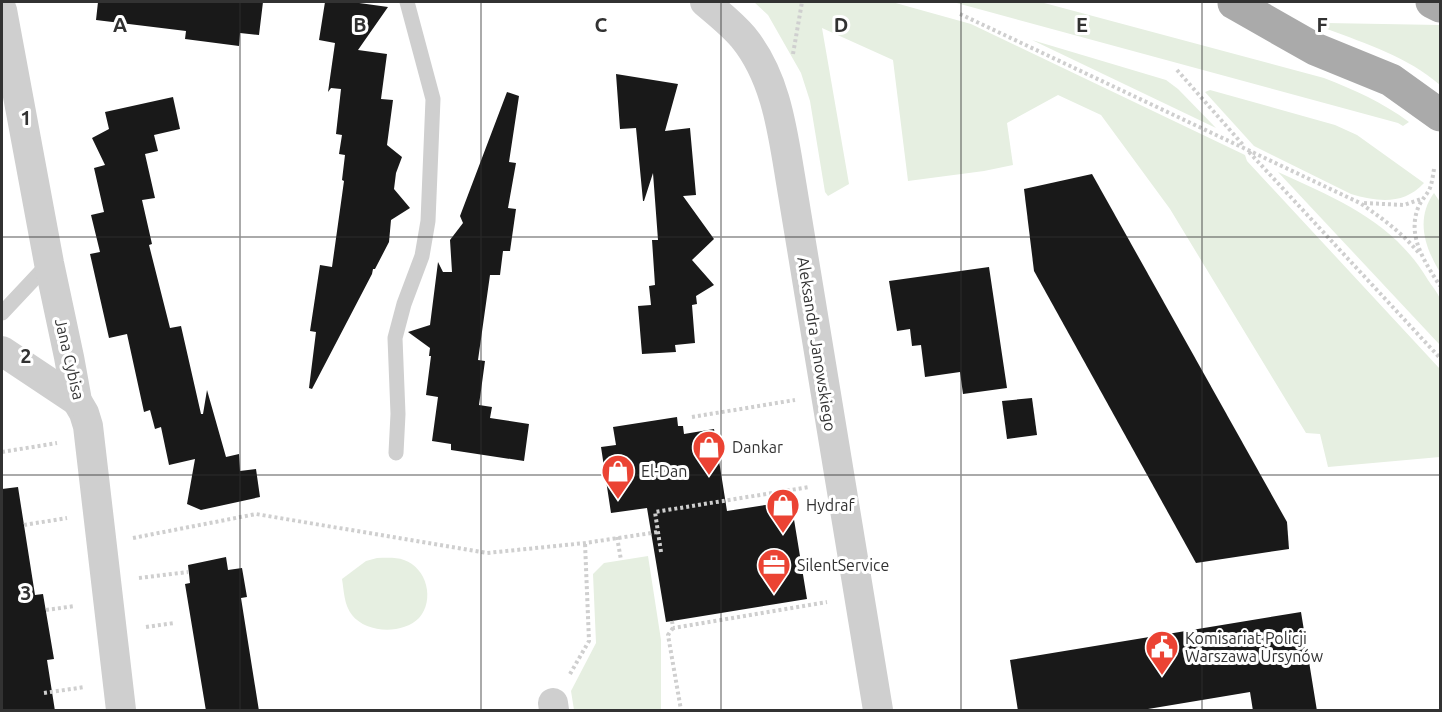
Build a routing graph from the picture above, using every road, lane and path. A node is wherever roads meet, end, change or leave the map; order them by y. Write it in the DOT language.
graph roads {
  1 [pos="407,2"];
  2 [pos="705,2"];
  3 [pos="802,2"];
  4 [pos="1432,2"];
  5 [pos="1234,3"];
  6 [pos="1440,6"];
  7 [pos="2,10"];
  8 [pos="960,14"];
  9 [pos="792,57"];
  10 [pos="1177,70"];
  11 [pos="1440,115"];
  12 [pos="1246,149"];
  13 [pos="1434,170"];
  14 [pos="1422,199"];
  15 [pos="1360,203"];
  16 [pos="1419,253"];
  17 [pos="49,263"];
  18 [pos="1440,286"];
  19 [pos="2,313"];
  20 [pos="2,351"];
  21 [pos="1440,358"];
  22 [pos="799,399"];
  23 [pos="77,401"];
  24 [pos="692,417"];
  25 [pos="89,437"];
  26 [pos="2,452"];
  27 [pos="396,453"];
  28 [pos="813,486"];
  29 [pos="98,513"];
  30 [pos="24,525"];
  31 [pos="658,532"];
  32 [pos="617,537"];
  33 [pos="585,543"];
  34 [pos="102,544"];
  35 [pos="662,552"];
  36 [pos="621,560"];
  37 [pos="188,572"];
  38 [pos="132,579"];
  39 [pos="831,602"];
  40 [pos="672,621"];
  41 [pos="174,623"];
  42 [pos="140,628"];
  43 [pos="673,628"];
  44 [pos="44,693"];
  45 [pos="119,696"];
  46 [pos="553,707"];
  47 [pos="681,711"];
  48 [pos="878,711"];
  1 -- 27 [label="lane"];
  2 -- 48 [label="street, Aleksandra Janowskiego"];
  3 -- 9 [label="path"];
  4 -- 6 [label="main road"];
  5 -- 11 [label="main road"];
  7 -- 17 [label="street, Jana Cybisa"];
  8 -- 12 [label="path"];
  10 -- 12 [label="path"];
  12 -- 15 [label="path"];
  12 -- 21 [label="path"];
  13 -- 14 [label="path"];
  14 -- 15 [label="path"];
  14 -- 16 [label="path"];
  15 -- 16 [label="path"];
  16 -- 18 [label="path"];
  17 -- 19 [label="lane"];
  17 -- 23 [label="street, Jana Cybisa"];
  20 -- 23 [label="street"];
  22 -- 24 [label="path"];
  23 -- 25 [label="street, Jana Cybisa"];
  25 -- 26 [label="path"];
  25 -- 29 [label="street, Jana Cybisa"];
  28 -- 31 [label="path"];
  29 -- 30 [label="path"];
  29 -- 34 [label="street, Jana Cybisa"];
  31 -- 32 [label="path"];
  31 -- 35 [label="path"];
  32 -- 33 [label="path"];
  32 -- 36 [label="path"];
  33 -- 34 [label="path"];
  33 -- 46 [label="path"];
  34 -- 45 [label="street, Jana Cybisa"];
  37 -- 38 [label="path"];
  39 -- 43 [label="path"];
  40 -- 43 [label="path"];
  41 -- 42 [label="path"];
  43 -- 47 [label="path"];
  44 -- 45 [label="path"];
}
